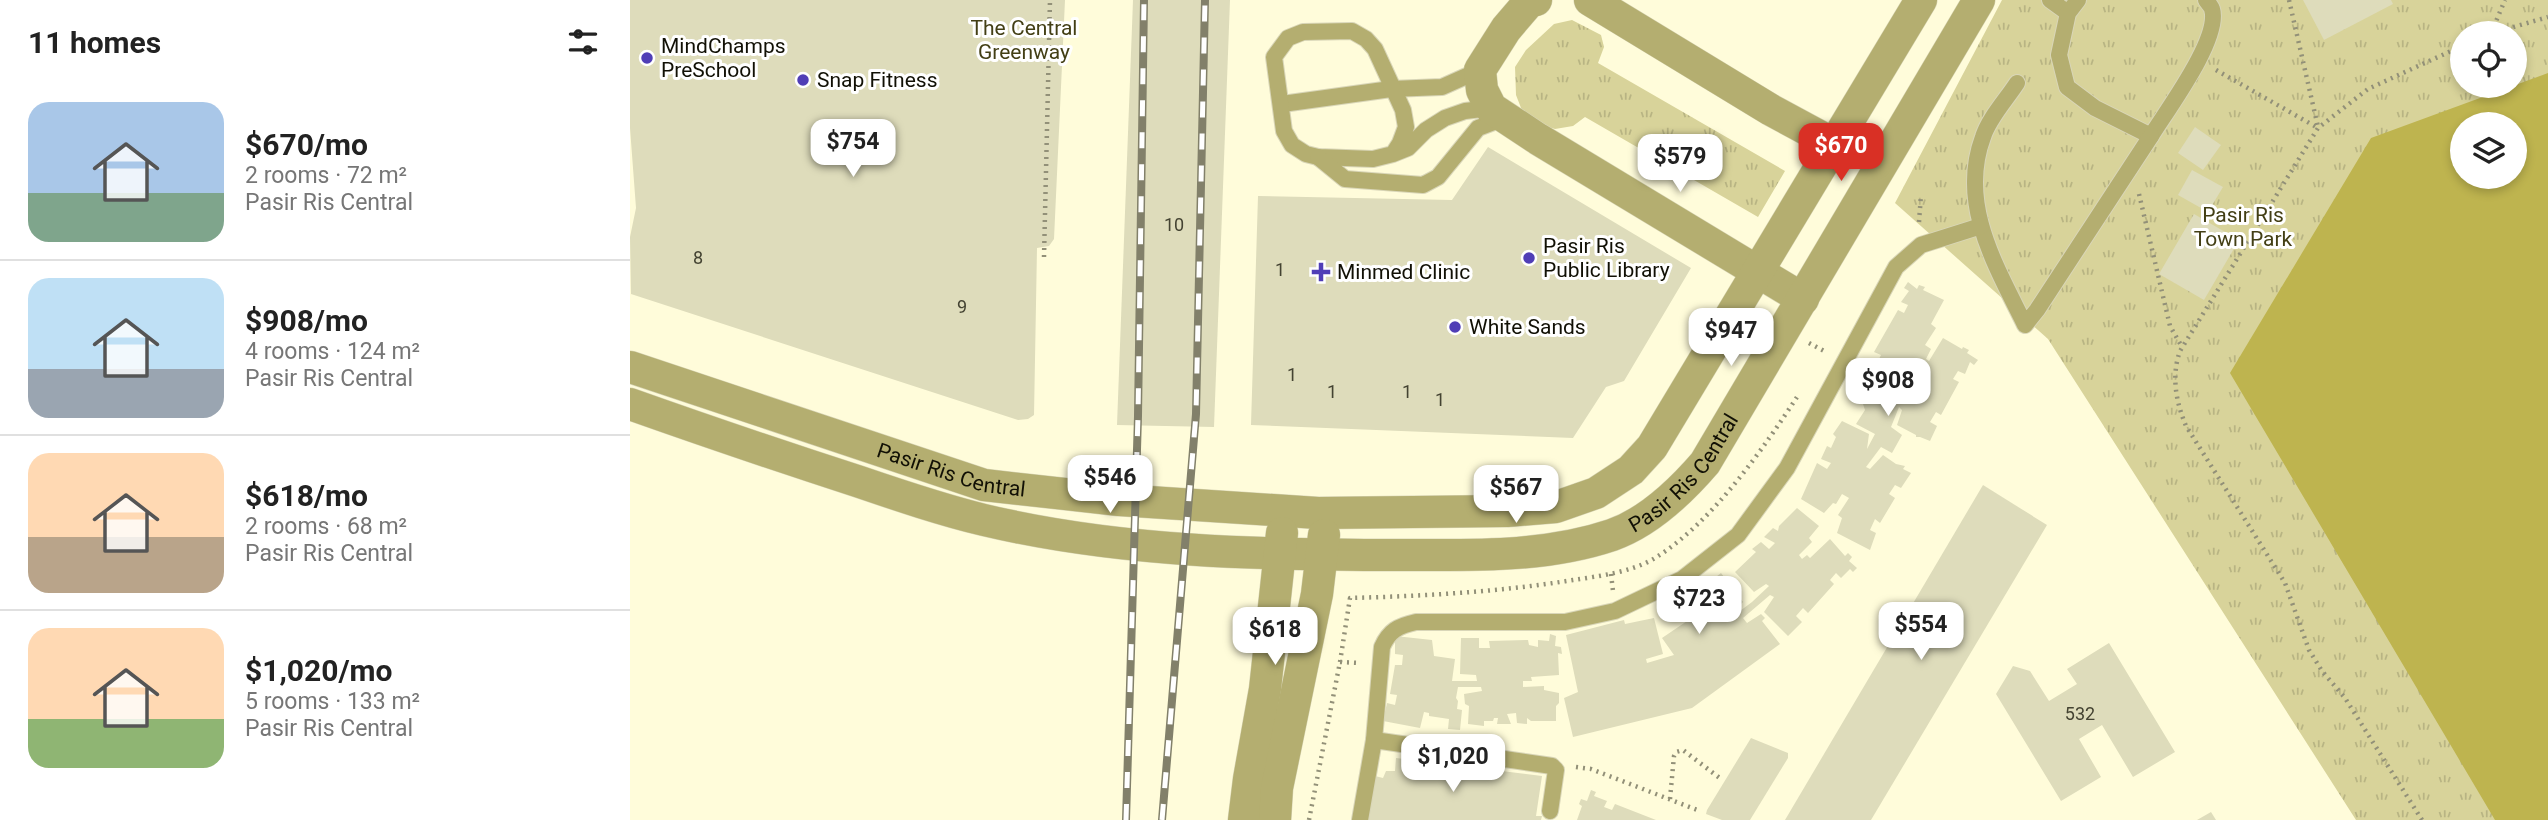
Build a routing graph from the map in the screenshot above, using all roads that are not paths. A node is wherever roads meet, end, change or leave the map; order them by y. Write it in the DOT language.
graph roads {
  1 [pos="1536,0"];
  2 [pos="1590,0"];
  3 [pos="1921,0"];
  4 [pos="1979,0"];
  5 [pos="2050,0"];
  6 [pos="2206,0"];
  7 [pos="2073,7"];
  8 [pos="1480,70"];
  9 [pos="2017,83"];
  10 [pos="1391,89"];
  11 [pos="1282,104"];
  12 [pos="1498,113"];
  13 [pos="2151,136"];
  14 [pos="1834,144"];
  15 [pos="1393,154"];
  16 [pos="1318,157"];
  17 [pos="1981,226"];
  18 [pos="1757,271"];
  19 [pos="1803,299"];
  20 [pos="630,367"];
  21 [pos="630,404"];
  22 [pos="1285,511"];
  23 [pos="1328,513"];
  24 [pos="1280,554"];
  25 [pos="1321,555"];
  26 [pos="1374,740"];
  27 [pos="1550,811"];
  28 [pos="1244,820"];
  29 [pos="1275,820"];
  30 [pos="1360,820"];
  1 -- 8 [label="street"];
  2 -- 14 [label="street"];
  3 -- 14 [label="street, Pasir Ris Central"];
  4 -- 19 [label="street, Pasir Ris Central"];
  5 -- 7 [label="lane"];
  6 -- 13 [label="lane"];
  7 -- 13 [label="lane"];
  8 -- 10 [label="lane"];
  8 -- 12 [label="street"];
  9 -- 17 [label="lane"];
  10 -- 11 [label="lane"];
  10 -- 11 [label="lane"];
  10 -- 15 [label="lane"];
  11 -- 16 [label="lane"];
  12 -- 15 [label="lane"];
  12 -- 16 [label="lane"];
  12 -- 18 [label="street"];
  13 -- 17 [label="lane"];
  14 -- 18 [label="street, Pasir Ris Central"];
  15 -- 16 [label="lane"];
  17 -- 26 [label="lane"];
  18 -- 19 [label="street"];
  18 -- 23 [label="street, Pasir Ris Central"];
  19 -- 25 [label="street, Pasir Ris Central"];
  20 -- 22 [label="street, Pasir Ris Central"];
  21 -- 24 [label="street, Pasir Ris Central"];
  22 -- 23 [label="street, Pasir Ris Central"];
  22 -- 24 [label="street"];
  23 -- 25 [label="street"];
  24 -- 25 [label="street, Pasir Ris Central"];
  24 -- 28 [label="street"];
  25 -- 29 [label="street"];
  26 -- 27 [label="lane"];
  26 -- 30 [label="lane"];
}
